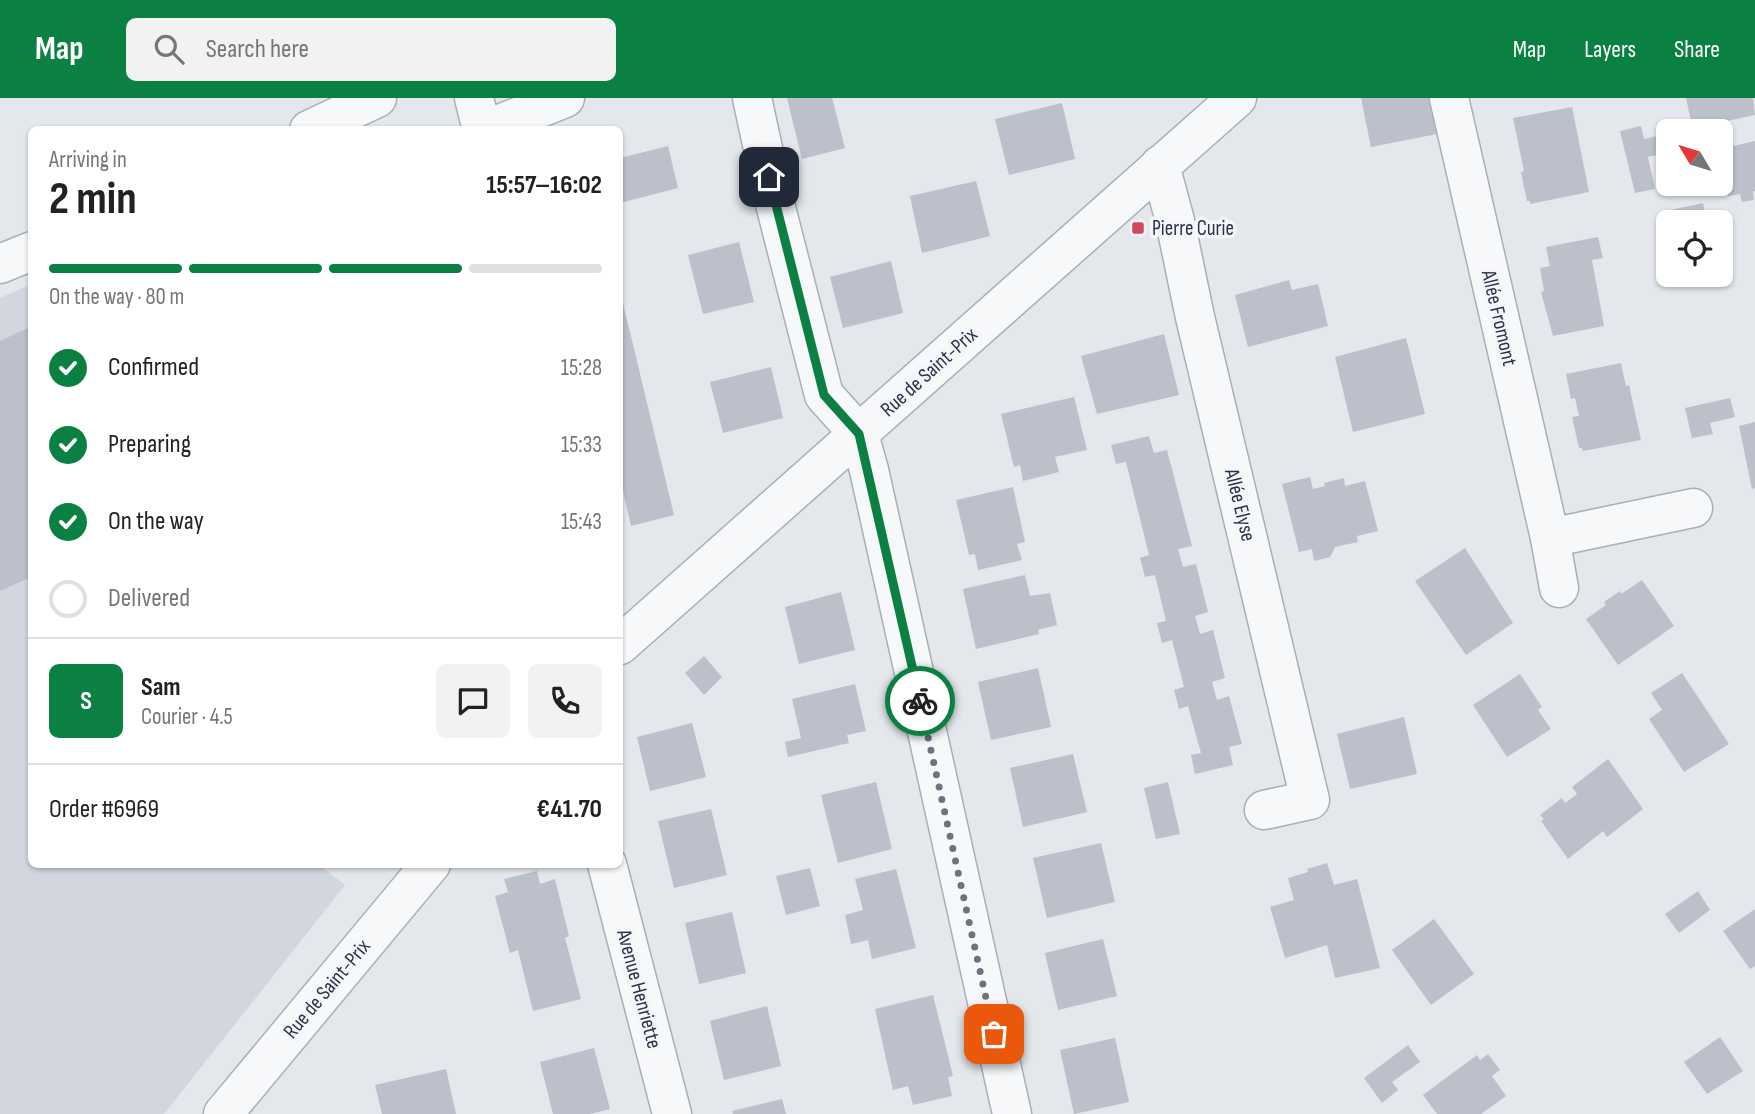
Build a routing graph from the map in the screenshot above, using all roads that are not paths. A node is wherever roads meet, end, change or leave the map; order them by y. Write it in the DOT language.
graph roads {
  1 [pos="377,98"];
  2 [pos="474,98"];
  3 [pos="565,98"];
  4 [pos="752,98"];
  5 [pos="1237,98"];
  6 [pos="1449,98"];
  7 [pos="1203,112"];
  8 [pos="318,126"];
  9 [pos="483,126"];
  10 [pos="494,126"];
  11 [pos="1160,165"];
  12 [pos="28,253"];
  13 [pos="0,264"];
  14 [pos="859,434"];
  15 [pos="1693,508"];
  16 [pos="1550,538"];
  17 [pos="1559,588"];
  18 [pos="623,642"];
  19 [pos="1265,810"];
  20 [pos="428,868"];
  21 [pos="608,868"];
  22 [pos="223,1114"];
  23 [pos="672,1114"];
  24 [pos="1012,1114"];
  1 -- 8 [label="street"];
  2 -- 9 [label="street"];
  3 -- 10 [label="street"];
  4 -- 14 [label="street"];
  5 -- 7 [label="street, Rue de Saint-Prix"];
  6 -- 16 [label="street, Allée Fromont"];
  7 -- 11 [label="street, Rue de Saint-Prix"];
  11 -- 14 [label="street, Rue de Saint-Prix"];
  11 -- 19 [label="street, Allée Elyse"];
  12 -- 13 [label="street"];
  14 -- 18 [label="street, Rue de Saint-Prix"];
  14 -- 24 [label="street"];
  15 -- 16 [label="street"];
  16 -- 17 [label="street, Allée Fromont"];
  20 -- 22 [label="street, Rue de Saint-Prix"];
  21 -- 23 [label="street, Avenue Henriette"];
}
